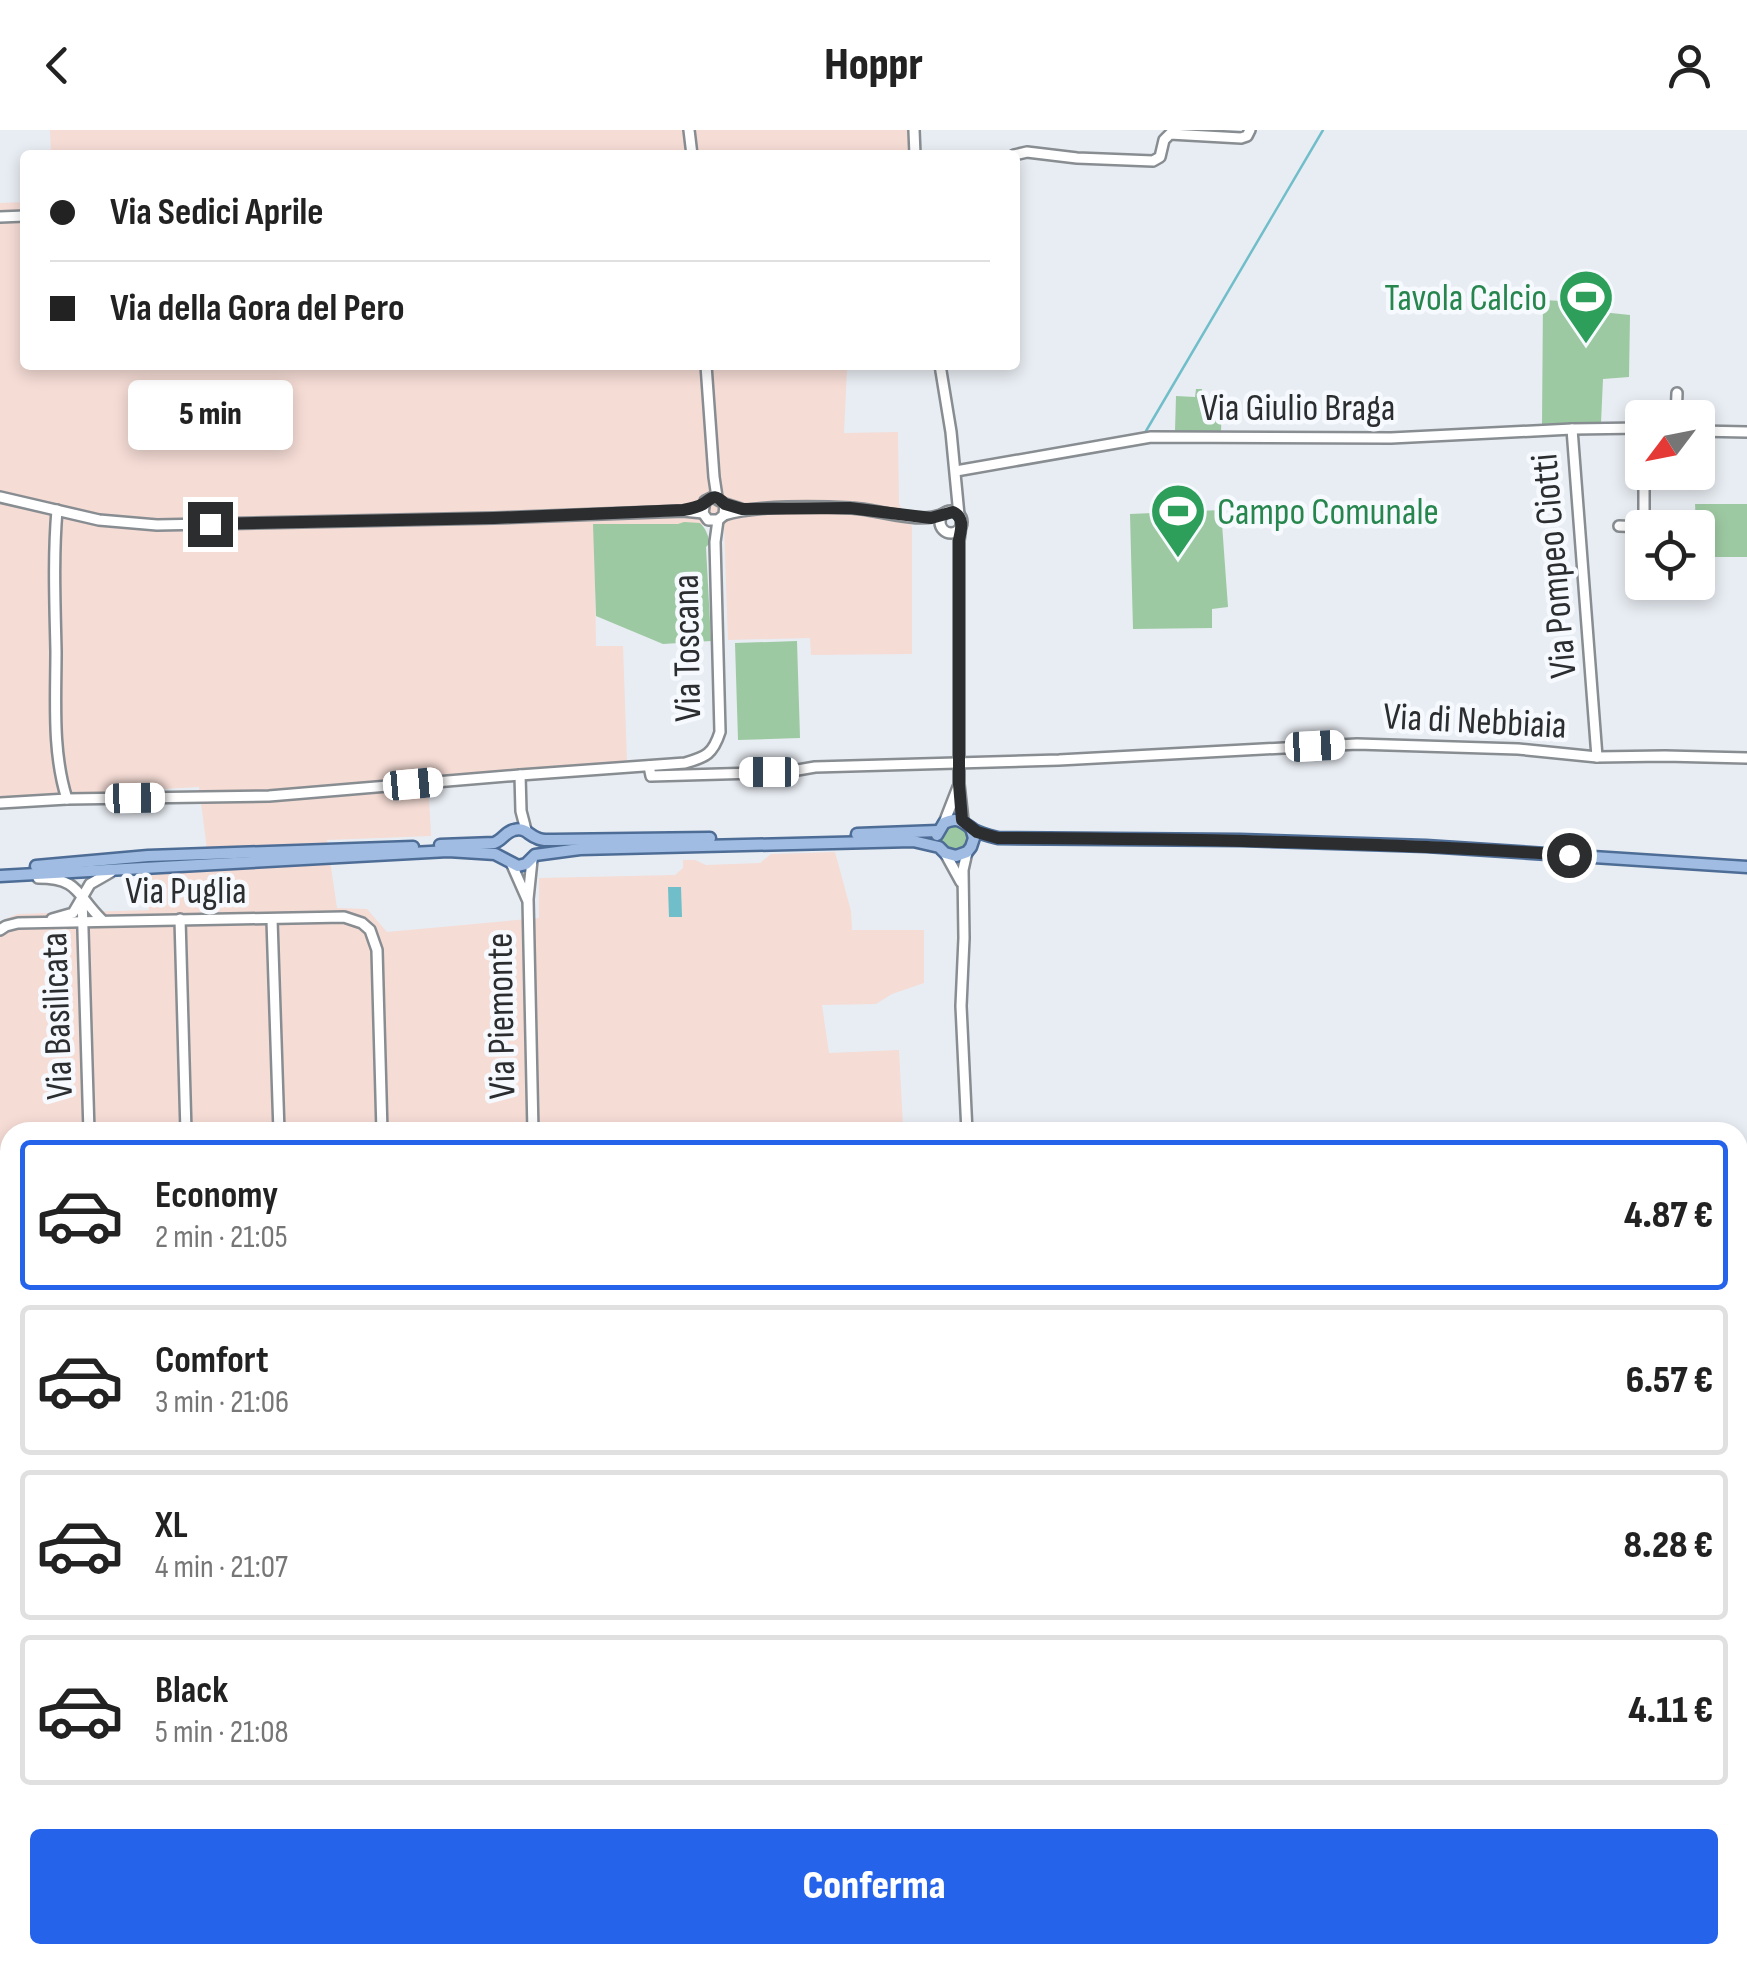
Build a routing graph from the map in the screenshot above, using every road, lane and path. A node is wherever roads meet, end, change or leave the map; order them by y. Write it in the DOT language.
graph roads {
  1 [pos="1250,130"];
  2 [pos="1020,154"];
  3 [pos="706,370"];
  4 [pos="941,370"];
  5 [pos="1677,393"];
  6 [pos="1677,400"];
  7 [pos="1625,428"];
  8 [pos="1572,430"];
  9 [pos="1715,431"];
  10 [pos="1747,432"];
  11 [pos="956,471"];
  12 [pos="1644,490"];
  13 [pos="0,497"];
  14 [pos="713,509"];
  15 [pos="58,510"];
  16 [pos="954,516"];
  17 [pos="914,518"];
  18 [pos="1620,526"];
  19 [pos="946,532"];
  20 [pos="960,554"];
  21 [pos="1597,757"];
  22 [pos="1747,758"];
  23 [pos="961,763"];
  24 [pos="649,766"];
  25 [pos="520,774"];
  26 [pos="959,784"];
  27 [pos="67,800"];
  28 [pos="0,803"];
  29 [pos="967,824"];
  30 [pos="941,827"];
  31 [pos="526,832"];
  32 [pos="998,838"];
  33 [pos="502,840"];
  34 [pos="969,849"];
  35 [pos="942,850"];
  36 [pos="534,858"];
  37 [pos="508,862"];
  38 [pos="1747,866"];
  39 [pos="117,868"];
  40 [pos="0,873"];
  41 [pos="16,874"];
  42 [pos="965,889"];
  43 [pos="82,897"];
  44 [pos="528,899"];
  45 [pos="180,919"];
  46 [pos="102,920"];
  47 [pos="272,920"];
  48 [pos="83,922"];
  49 [pos="40,923"];
  50 [pos="0,930"];
  51 [pos="90,1122"];
  52 [pos="186,1122"];
  53 [pos="279,1122"];
  54 [pos="382,1122"];
  55 [pos="533,1122"];
  56 [pos="967,1122"];
  57 [pos="213,1964"];
  58 [pos="226,1964"];
  1 -- 2 [label="street"];
  3 -- 14 [label="street"];
  4 -- 11 [label="street"];
  5 -- 6 [label="street"];
  7 -- 8 [label="street, Via Giulio Braga"];
  8 -- 11 [label="street, Via Giulio Braga"];
  8 -- 21 [label="street, Via Pompeo Ciotti"];
  9 -- 10 [label="street"];
  11 -- 16 [label="street"];
  12 -- 18 [label="street"];
  13 -- 15 [label="street"];
  14 -- 15 [label="street"];
  14 -- 17 [label="street"];
  14 -- 24 [label="street, Via Toscana"];
  15 -- 27 [label="street"];
  16 -- 17 [label="street"];
  16 -- 19 [label="street"];
  16 -- 19 [label="street"];
  16 -- 20 [label="street"];
  17 -- 19 [label="street"];
  19 -- 20 [label="street"];
  20 -- 23 [label="street"];
  21 -- 22 [label="street, Via di Nebbiaia"];
  21 -- 23 [label="street, Via di Nebbiaia"];
  23 -- 24 [label="street, Via di Nebbiaia"];
  23 -- 26 [label="street"];
  24 -- 25 [label="street"];
  25 -- 27 [label="street"];
  25 -- 31 [label="street"];
  26 -- 29 [label="street"];
  26 -- 30 [label="street"];
  27 -- 28 [label="street"];
  29 -- 30 [label="main road"];
  29 -- 32 [label="main road"];
  29 -- 34 [label="main road"];
  30 -- 31 [label="main road"];
  30 -- 35 [label="main road"];
  31 -- 33 [label="main road"];
  31 -- 36 [label="main road"];
  32 -- 34 [label="main road"];
  32 -- 38 [label="main road"];
  33 -- 37 [label="main road"];
  33 -- 40 [label="main road"];
  34 -- 35 [label="main road"];
  34 -- 42 [label="street"];
  35 -- 36 [label="main road"];
  35 -- 42 [label="street"];
  36 -- 37 [label="main road"];
  36 -- 44 [label="street, Via Piemonte"];
  37 -- 39 [label="main road"];
  37 -- 44 [label="street, Via Piemonte"];
  39 -- 41 [label="main road"];
  39 -- 43 [label="street"];
  40 -- 41 [label="main road"];
  41 -- 43 [label="street"];
  42 -- 56 [label="street"];
  43 -- 46 [label="street"];
  43 -- 48 [label="street, Via Basilicata"];
  43 -- 49 [label="street"];
  44 -- 55 [label="street, Via Piemonte"];
  45 -- 46 [label="street, Via Puglia"];
  45 -- 47 [label="street, Via Puglia"];
  45 -- 52 [label="street"];
  46 -- 48 [label="street, Via Puglia"];
  47 -- 53 [label="street"];
  47 -- 54 [label="street, Via Puglia"];
  48 -- 49 [label="street, Via Puglia"];
  48 -- 51 [label="street, Via Basilicata"];
  49 -- 50 [label="street, Via Puglia"];
  57 -- 58 [label="street"];
}
